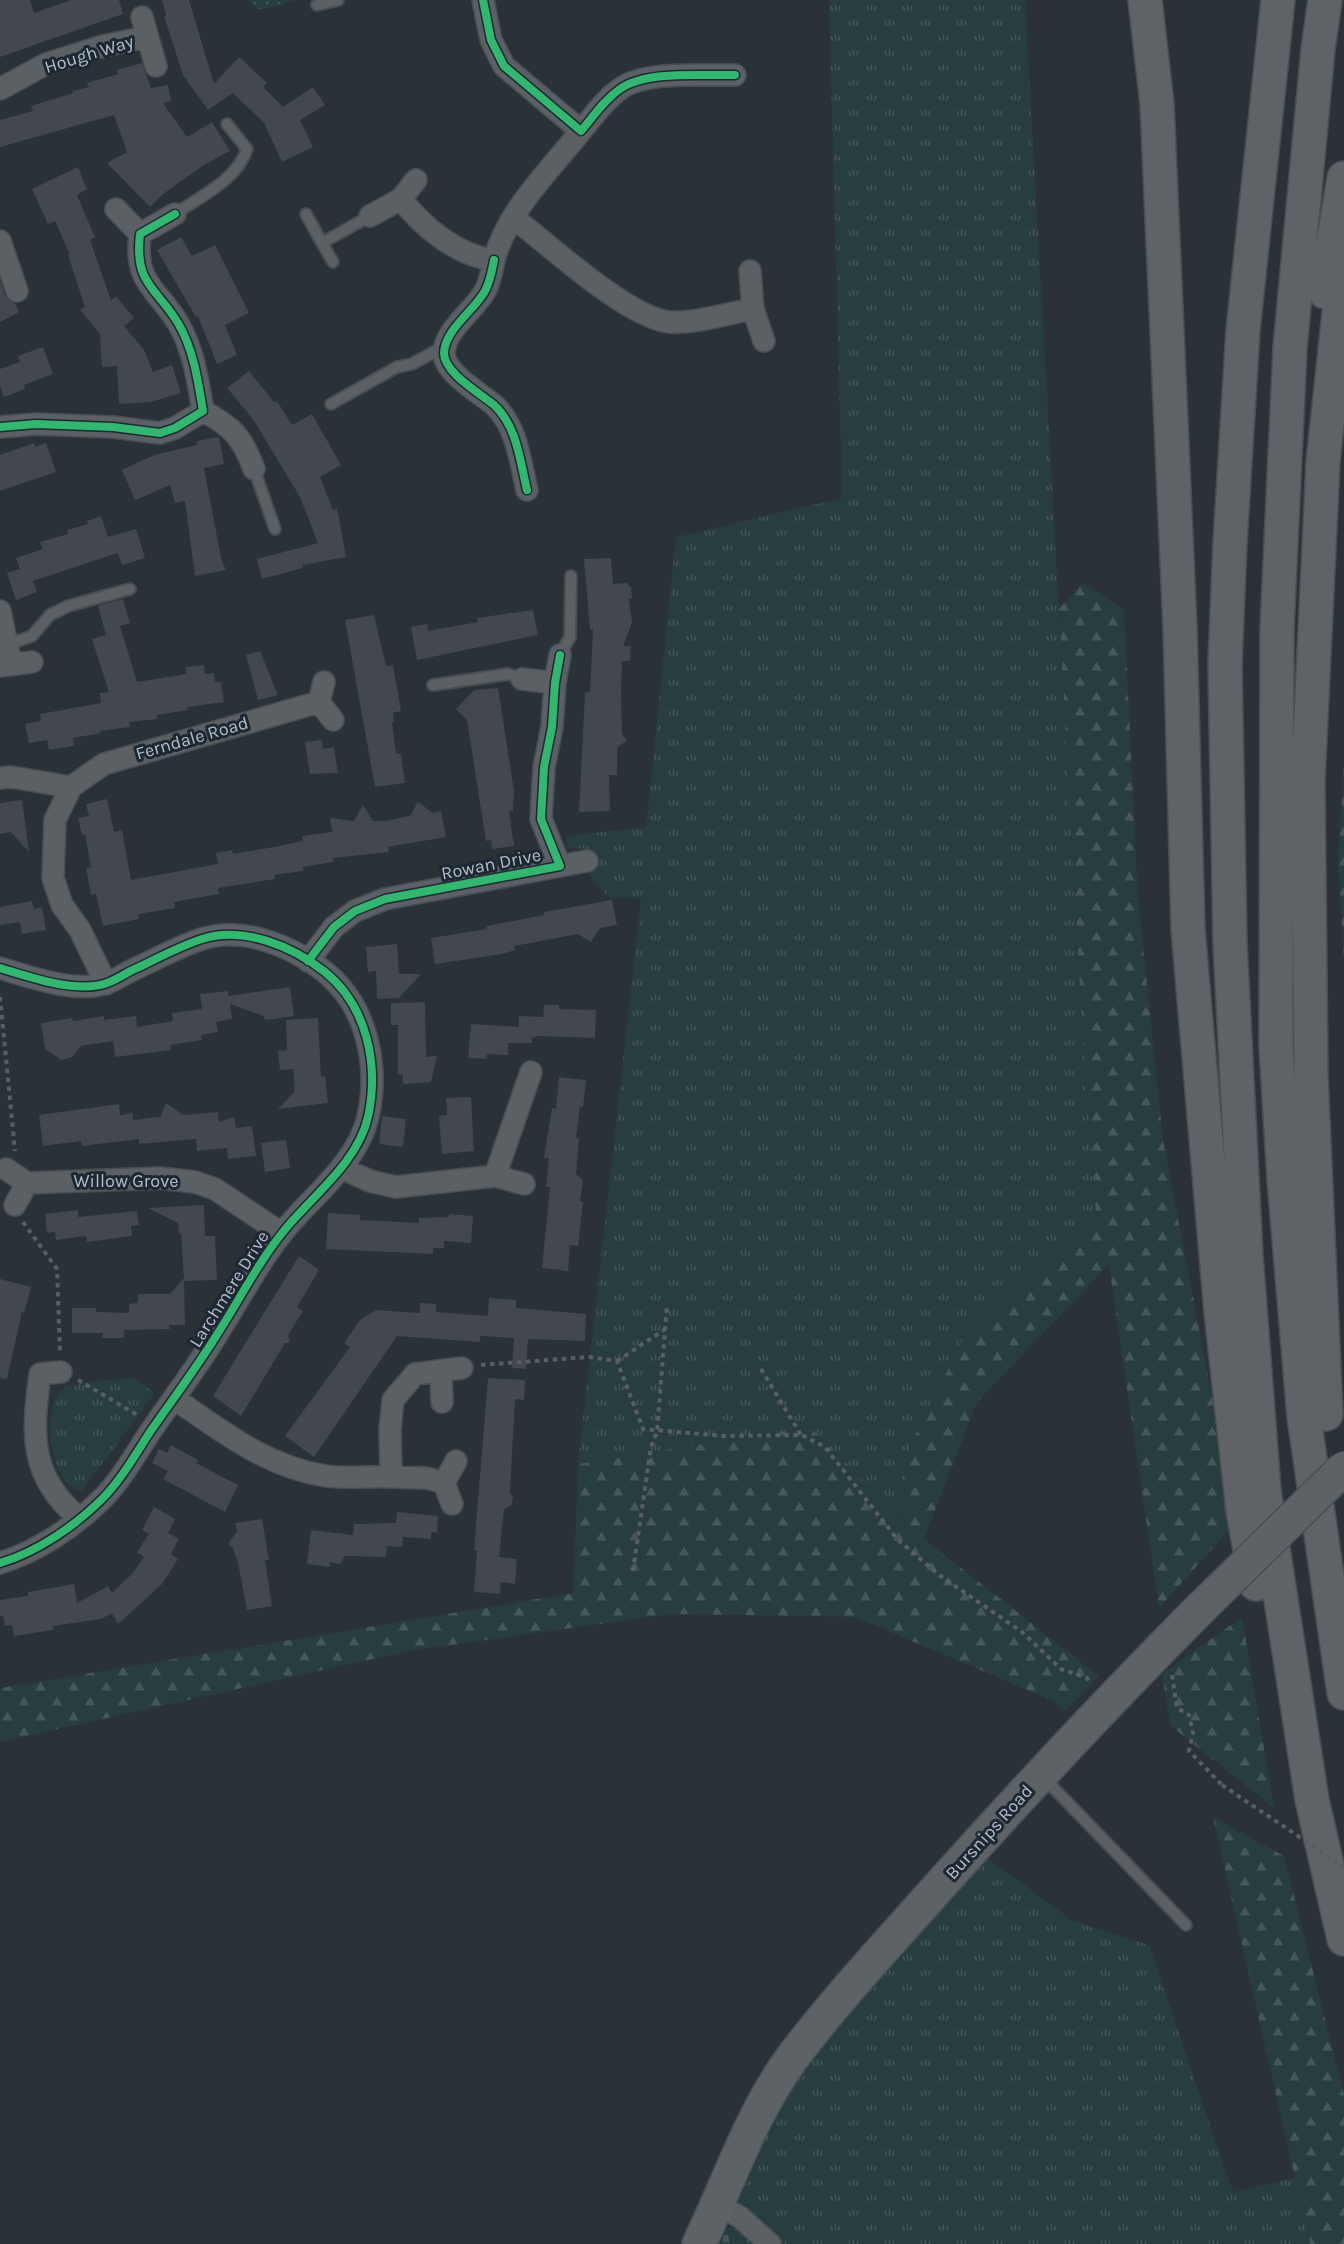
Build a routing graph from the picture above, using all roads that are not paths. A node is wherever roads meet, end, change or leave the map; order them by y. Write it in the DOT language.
graph roads {
  1 [pos="338,0"];
  2 [pos="483,0"];
  3 [pos="1146,0"];
  4 [pos="1278,0"];
  5 [pos="1325,0"];
  6 [pos="317,5"];
  7 [pos="156,66"];
  8 [pos="735,75"];
  9 [pos="0,89"];
  10 [pos="227,124"];
  11 [pos="581,131"];
  12 [pos="1344,178"];
  13 [pos="416,180"];
  14 [pos="401,199"];
  15 [pos="116,209"];
  16 [pos="175,214"];
  17 [pos="306,214"];
  18 [pos="370,216"];
  19 [pos="514,218"];
  20 [pos="140,234"];
  21 [pos="0,241"];
  22 [pos="322,243"];
  23 [pos="494,260"];
  24 [pos="333,262"];
  25 [pos="1344,267"];
  26 [pos="750,272"];
  27 [pos="17,291"];
  28 [pos="753,309"];
  29 [pos="764,340"];
  30 [pos="447,345"];
  31 [pos="1168,359"];
  32 [pos="331,404"];
  33 [pos="203,411"];
  34 [pos="0,427"];
  35 [pos="254,469"];
  36 [pos="527,490"];
  37 [pos="275,529"];
  38 [pos="571,576"];
  39 [pos="1279,586"];
  40 [pos="130,589"];
  41 [pos="0,611"];
  42 [pos="560,655"];
  43 [pos="12,659"];
  44 [pos="522,679"];
  45 [pos="324,682"];
  46 [pos="555,683"];
  47 [pos="433,685"];
  48 [pos="319,702"];
  49 [pos="333,720"];
  50 [pos="0,778"];
  51 [pos="71,787"];
  52 [pos="587,861"];
  53 [pos="560,866"];
  54 [pos="1230,943"];
  55 [pos="308,961"];
  56 [pos="0,968"];
  57 [pos="106,984"];
  58 [pos="531,1072"];
  59 [pos="341,1168"];
  60 [pos="6,1169"];
  61 [pos="495,1176"];
  62 [pos="27,1183"];
  63 [pos="524,1184"];
  64 [pos="15,1205"];
  65 [pos="281,1233"];
  66 [pos="462,1368"];
  67 [pos="441,1371"];
  68 [pos="61,1372"];
  69 [pos="175,1400"];
  70 [pos="442,1402"];
  71 [pos="456,1461"];
  72 [pos="1344,1468"];
  73 [pos="391,1476"];
  74 [pos="444,1483"];
  75 [pos="452,1504"];
  76 [pos="79,1518"];
  77 [pos="0,1563"];
  78 [pos="1330,1613"];
  79 [pos="1344,1693"];
  80 [pos="1300,1718"];
  81 [pos="1040,1775"];
  82 [pos="1186,1925"];
  83 [pos="1344,1939"];
  84 [pos="718,2205"];
  85 [pos="699,2244"];
  86 [pos="770,2244"];
  1 -- 6 [label="lane"];
  2 -- 11 [label="street"];
  3 -- 31 [label="highway"];
  4 -- 54 [label="highway"];
  5 -- 39 [label="highway"];
  7 -- 9 [label="street, Hough Way"];
  8 -- 11 [label="street"];
  10 -- 16 [label="lane"];
  11 -- 19 [label="street"];
  12 -- 39 [label="highway"];
  13 -- 14 [label="street"];
  14 -- 18 [label="street"];
  14 -- 23 [label="street"];
  15 -- 20 [label="street"];
  16 -- 20 [label="street"];
  17 -- 22 [label="lane"];
  18 -- 22 [label="lane"];
  19 -- 23 [label="street"];
  19 -- 28 [label="street"];
  20 -- 33 [label="street"];
  21 -- 27 [label="street"];
  22 -- 24 [label="lane"];
  23 -- 30 [label="street"];
  25 -- 78 [label="highway"];
  26 -- 28 [label="street"];
  28 -- 29 [label="street"];
  30 -- 32 [label="lane"];
  30 -- 36 [label="street"];
  31 -- 54 [label="highway"];
  31 -- 80 [label="highway"];
  33 -- 34 [label="street"];
  33 -- 35 [label="street"];
  35 -- 37 [label="lane"];
  38 -- 42 [label="lane"];
  39 -- 78 [label="highway"];
  40 -- 43 [label="lane"];
  41 -- 43 [label="street"];
  42 -- 46 [label="street, Rowan Drive"];
  44 -- 46 [label="street"];
  44 -- 47 [label="lane"];
  45 -- 48 [label="street"];
  46 -- 53 [label="street, Rowan Drive"];
  48 -- 49 [label="street"];
  48 -- 51 [label="street, Ferndale Road"];
  50 -- 51 [label="street"];
  51 -- 57 [label="street, Ferndale Road"];
  52 -- 53 [label="street, Rowan Drive"];
  53 -- 55 [label="street, Rowan Drive"];
  54 -- 80 [label="highway"];
  55 -- 57 [label="street, Larchmere Drive"];
  55 -- 59 [label="street, Larchmere Drive"];
  56 -- 57 [label="street, Larchmere Drive"];
  58 -- 61 [label="street"];
  59 -- 61 [label="street"];
  59 -- 65 [label="street, Larchmere Drive"];
  60 -- 62 [label="street"];
  61 -- 63 [label="street"];
  62 -- 64 [label="street"];
  62 -- 65 [label="street, Willow Grove"];
  65 -- 69 [label="street, Larchmere Drive"];
  66 -- 67 [label="street"];
  67 -- 70 [label="street"];
  67 -- 73 [label="street"];
  68 -- 76 [label="street"];
  69 -- 73 [label="street"];
  69 -- 76 [label="street, Larchmere Drive"];
  71 -- 74 [label="street"];
  72 -- 81 [label="main road, Bursnips Road, bridge"];
  73 -- 74 [label="street"];
  74 -- 75 [label="street"];
  76 -- 77 [label="street, Larchmere Drive"];
  78 -- 79 [label="highway"];
  80 -- 83 [label="highway"];
  81 -- 82 [label="lane"];
  81 -- 84 [label="main road, Bursnips Road"];
  84 -- 85 [label="main road, Bursnips Road"];
  84 -- 86 [label="street"];
}
